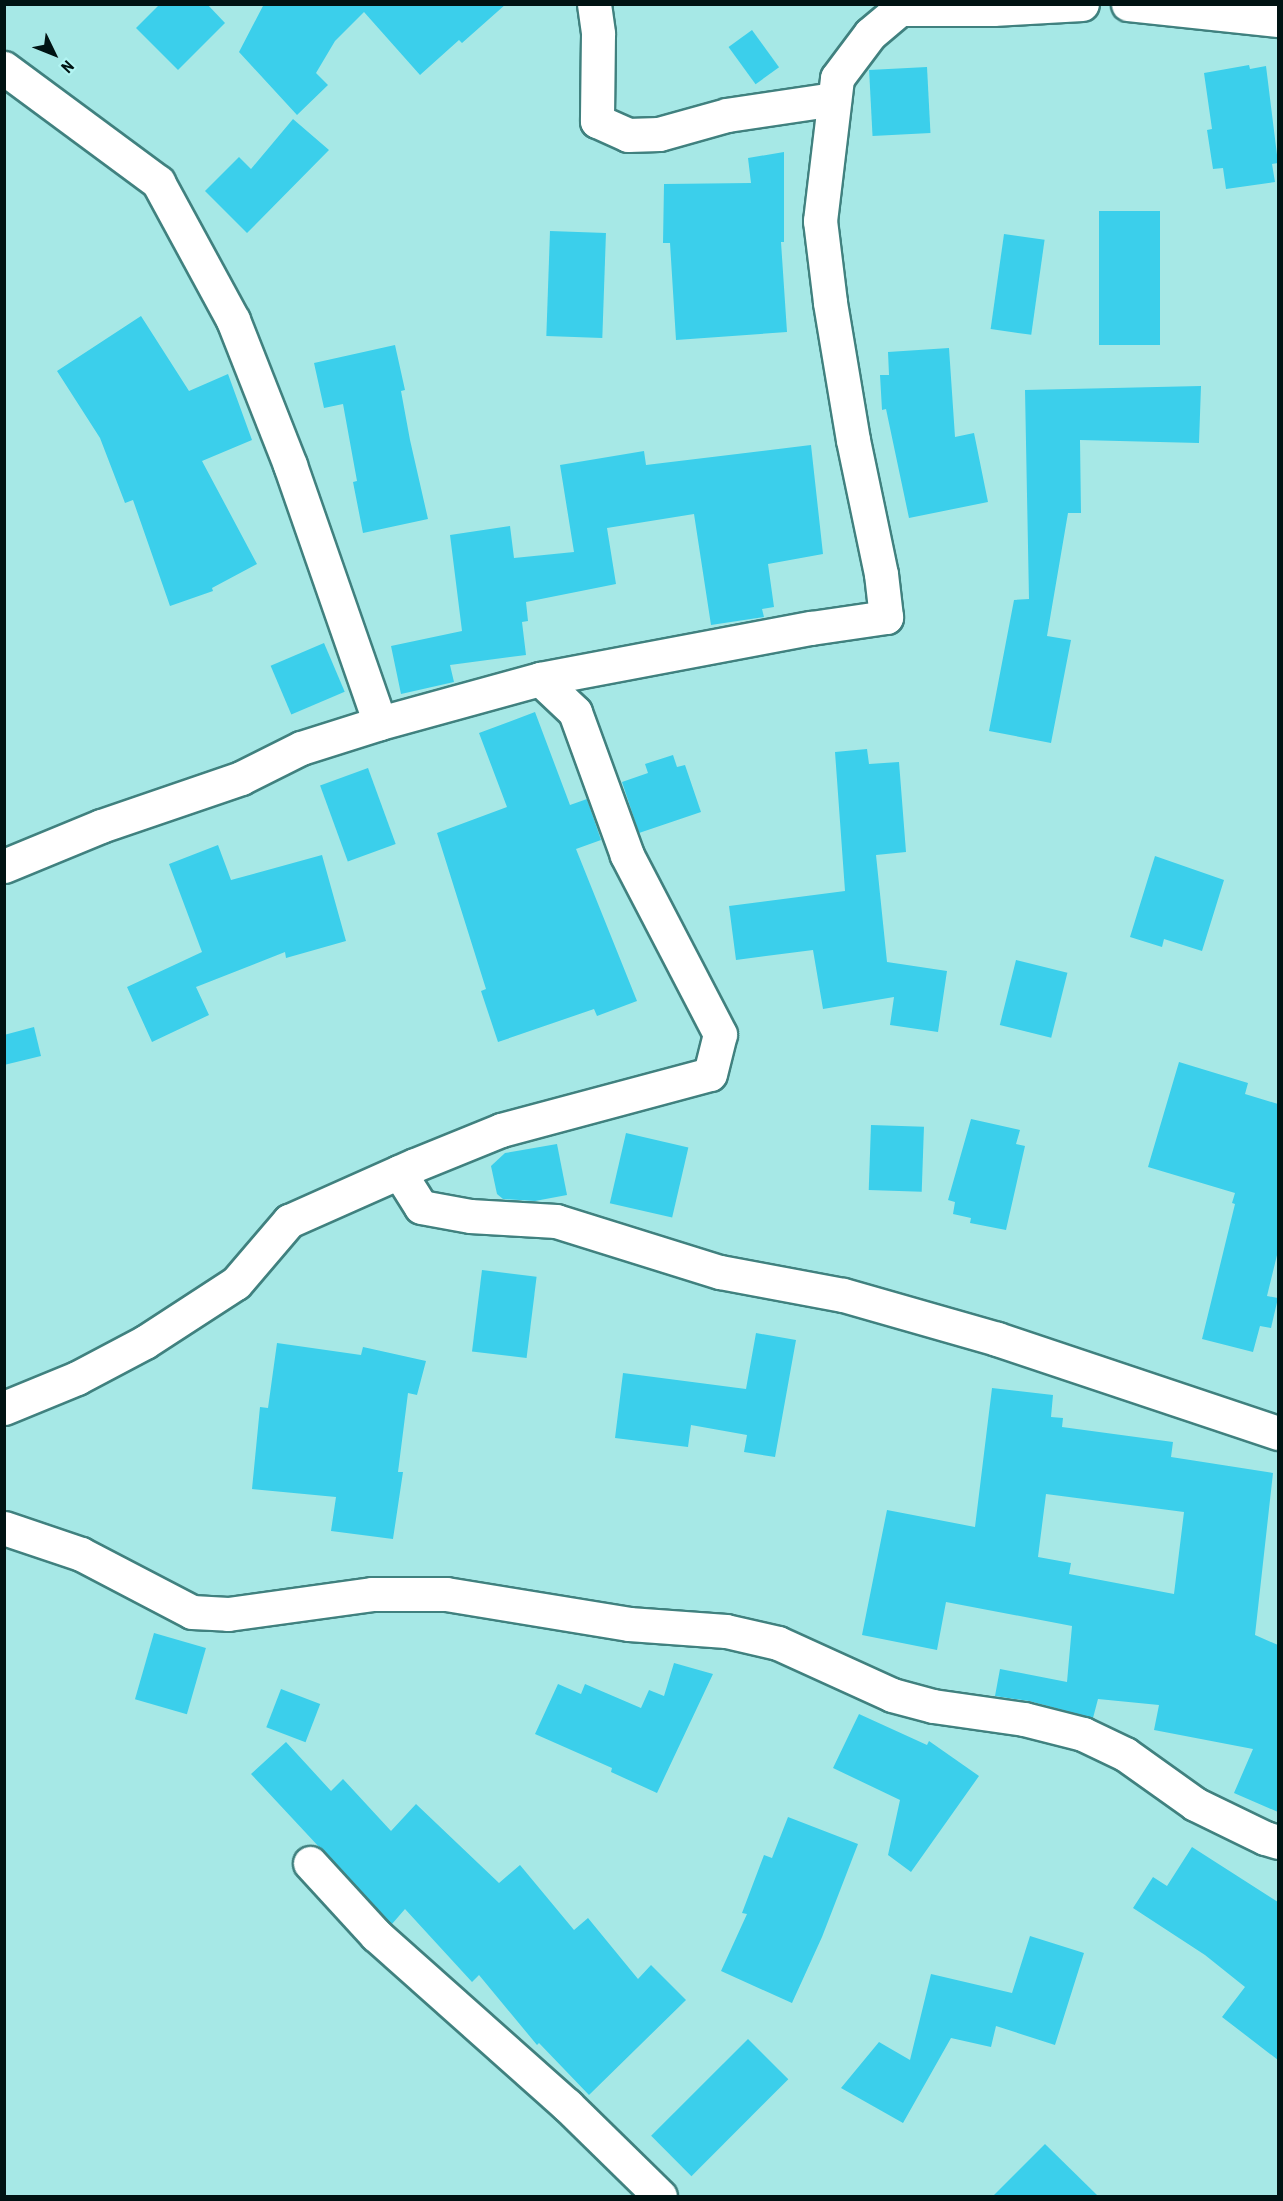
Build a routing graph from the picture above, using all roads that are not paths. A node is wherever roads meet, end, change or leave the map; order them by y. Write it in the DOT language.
graph roads {
  1 [pos="594,4"];
  2 [pos="1082,4"];
  3 [pos="1128,4"];
  4 [pos="900,7"];
  5 [pos="1278,20"];
  6 [pos="4,68"];
  7 [pos="834,99"];
  8 [pos="540,679"];
  9 [pos="380,723"];
  10 [pos="4,866"];
  11 [pos="399,1172"];
  12 [pos="4,1408"];
  13 [pos="1278,1433"];
  14 [pos="4,1528"];
  15 [pos="1278,1842"];
  16 [pos="310,1863"];
  17 [pos="660,2196"];
  1 -- 7 [label="street"];
  2 -- 4 [label="street"];
  3 -- 5 [label="street"];
  4 -- 7 [label="street"];
  6 -- 9 [label="street"];
  7 -- 8 [label="street"];
  8 -- 9 [label="street"];
  8 -- 11 [label="street"];
  9 -- 10 [label="street"];
  11 -- 12 [label="street"];
  11 -- 13 [label="street"];
  14 -- 15 [label="street"];
  16 -- 17 [label="street"];
}
